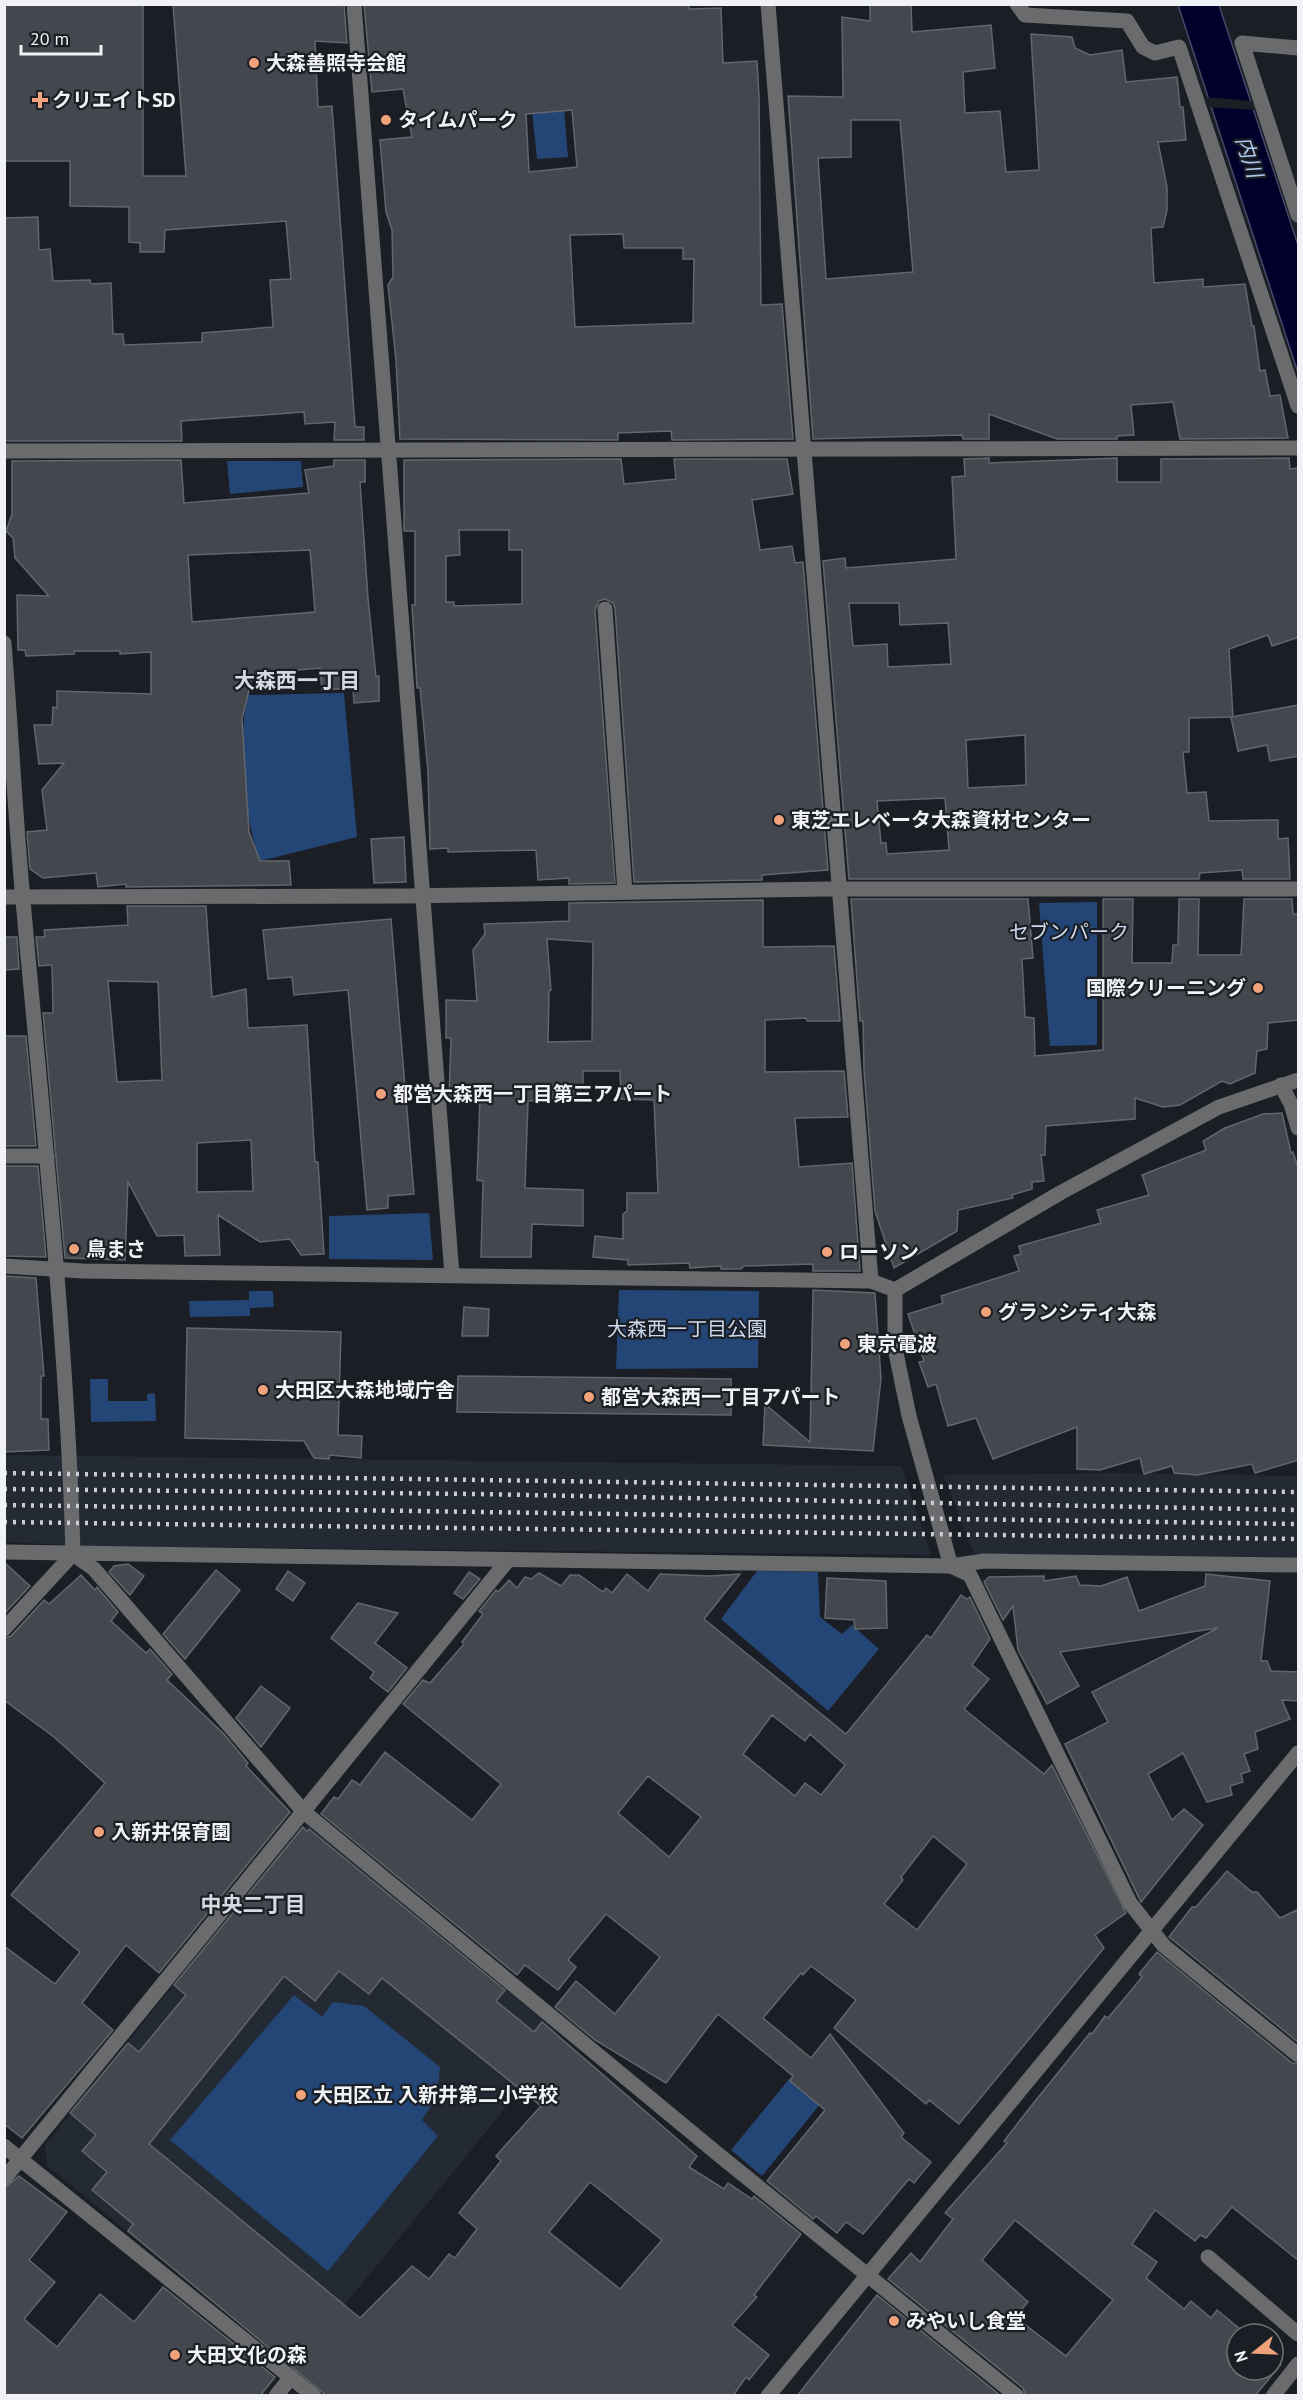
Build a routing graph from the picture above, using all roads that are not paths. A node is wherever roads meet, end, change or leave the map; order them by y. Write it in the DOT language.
graph roads {
  1 [pos="354,4"];
  2 [pos="768,4"];
  3 [pos="1017,4"];
  4 [pos="1299,48"];
  5 [pos="1299,214"];
  6 [pos="1299,406"];
  7 [pos="803,448"];
  8 [pos="1299,448"];
  9 [pos="387,450"];
  10 [pos="4,451"];
  11 [pos="605,609"];
  12 [pos="4,644"];
  13 [pos="837,889"];
  14 [pos="1299,889"];
  15 [pos="625,892"];
  16 [pos="423,895"];
  17 [pos="4,897"];
  18 [pos="22,897"];
  19 [pos="1299,1080"];
  20 [pos="1281,1085"];
  21 [pos="1299,1128"];
  22 [pos="4,1156"];
  23 [pos="47,1156"];
  24 [pos="4,1266"];
  25 [pos="57,1270"];
  26 [pos="452,1275"];
  27 [pos="871,1281"];
  28 [pos="895,1290"];
  29 [pos="4,1552"];
  30 [pos="73,1554"];
  31 [pos="508,1560"];
  32 [pos="1299,1565"];
  33 [pos="951,1566"];
  34 [pos="4,1629"];
  35 [pos="1299,1753"];
  36 [pos="304,1812"];
  37 [pos="1150,1930"];
  38 [pos="1299,2055"];
  39 [pos="4,2146"];
  40 [pos="21,2160"];
  41 [pos="4,2180"];
  42 [pos="1208,2257"];
  43 [pos="868,2274"];
  44 [pos="1299,2334"];
  45 [pos="1299,2364"];
  46 [pos="291,2377"];
  47 [pos="276,2396"];
  48 [pos="314,2396"];
  49 [pos="768,2396"];
  50 [pos="1017,2396"];
  51 [pos="1273,2396"];
  1 -- 9 [label="street"];
  2 -- 7 [label="street"];
  3 -- 6 [label="street"];
  4 -- 5 [label="street"];
  7 -- 8 [label="street"];
  7 -- 9 [label="street"];
  7 -- 13 [label="street"];
  9 -- 10 [label="street"];
  9 -- 16 [label="street"];
  11 -- 15 [label="street"];
  12 -- 18 [label="street"];
  13 -- 14 [label="street"];
  13 -- 15 [label="street"];
  13 -- 27 [label="street"];
  15 -- 16 [label="street"];
  16 -- 18 [label="street"];
  16 -- 26 [label="street"];
  17 -- 18 [label="street"];
  18 -- 23 [label="street"];
  19 -- 20 [label="street"];
  20 -- 21 [label="street"];
  20 -- 28 [label="street"];
  22 -- 23 [label="street"];
  23 -- 25 [label="street"];
  24 -- 25 [label="street"];
  25 -- 26 [label="street"];
  25 -- 30 [label="street"];
  26 -- 27 [label="street"];
  27 -- 28 [label="street"];
  28 -- 33 [label="street"];
  29 -- 30 [label="street"];
  30 -- 31 [label="street"];
  30 -- 34 [label="street"];
  30 -- 36 [label="street"];
  31 -- 33 [label="street"];
  31 -- 36 [label="street"];
  32 -- 33 [label="street"];
  33 -- 37 [label="street"];
  35 -- 37 [label="street"];
  36 -- 40 [label="street"];
  36 -- 43 [label="street"];
  37 -- 38 [label="street"];
  37 -- 43 [label="street"];
  39 -- 40 [label="street"];
  40 -- 41 [label="street"];
  40 -- 46 [label="street"];
  42 -- 44 [label="street"];
  43 -- 49 [label="street"];
  43 -- 50 [label="street"];
  45 -- 51 [label="street"];
  46 -- 47 [label="street"];
  46 -- 48 [label="street"];
}
